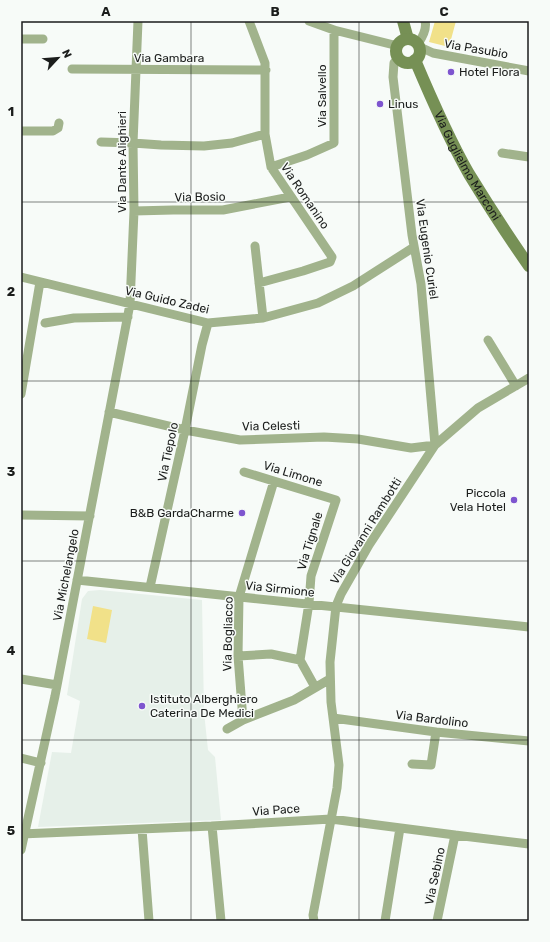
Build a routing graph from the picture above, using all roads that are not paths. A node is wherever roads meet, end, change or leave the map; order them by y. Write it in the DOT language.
graph roads {
  1 [pos="138,21"];
  2 [pos="249,21"];
  3 [pos="309,21"];
  4 [pos="402,21"];
  5 [pos="424,21"];
  6 [pos="334,30"];
  7 [pos="21,39"];
  8 [pos="43,39"];
  9 [pos="415,44"];
  10 [pos="398,52"];
  11 [pos="415,60"];
  12 [pos="72,69"];
  13 [pos="136,70"];
  14 [pos="266,70"];
  15 [pos="529,71"];
  16 [pos="59,123"];
  17 [pos="21,131"];
  18 [pos="265,134"];
  19 [pos="101,142"];
  20 [pos="133,142"];
  21 [pos="502,153"];
  22 [pos="529,158"];
  23 [pos="271,167"];
  24 [pos="290,197"];
  25 [pos="134,211"];
  26 [pos="255,246"];
  27 [pos="414,247"];
  28 [pos="529,266"];
  29 [pos="21,277"];
  30 [pos="40,282"];
  31 [pos="259,282"];
  32 [pos="130,304"];
  33 [pos="128,317"];
  34 [pos="263,318"];
  35 [pos="45,323"];
  36 [pos="208,323"];
  37 [pos="488,340"];
  38 [pos="529,378"];
  39 [pos="516,386"];
  40 [pos="21,394"];
  41 [pos="109,412"];
  42 [pos="185,430"];
  43 [pos="435,445"];
  44 [pos="244,472"];
  45 [pos="274,481"];
  46 [pos="336,500"];
  47 [pos="21,515"];
  48 [pos="90,516"];
  49 [pos="77,580"];
  50 [pos="150,586"];
  51 [pos="239,597"];
  52 [pos="309,603"];
  53 [pos="336,606"];
  54 [pos="529,627"];
  55 [pos="238,656"];
  56 [pos="300,660"];
  57 [pos="21,679"];
  58 [pos="330,679"];
  59 [pos="57,686"];
  60 [pos="315,687"];
  61 [pos="333,718"];
  62 [pos="242,720"];
  63 [pos="228,730"];
  64 [pos="436,732"];
  65 [pos="529,741"];
  66 [pos="21,758"];
  67 [pos="41,763"];
  68 [pos="412,764"];
  69 [pos="331,819"];
  70 [pos="212,826"];
  71 [pos="400,828"];
  72 [pos="142,829"];
  73 [pos="23,834"];
  74 [pos="455,836"];
  75 [pos="529,844"];
  76 [pos="21,850"];
  77 [pos="149,921"];
  78 [pos="221,921"];
  79 [pos="314,921"];
  80 [pos="385,921"];
  81 [pos="438,921"];
  1 -- 13 [label="street, Via Dante Alighieri"];
  2 -- 14 [label="street, Via Romanino"];
  3 -- 6 [label="street"];
  4 -- 9 [label="main road"];
  5 -- 9 [label="street"];
  6 -- 10 [label="street"];
  6 -- 23 [label="street, Via Salvello"];
  7 -- 8 [label="street"];
  9 -- 10 [label="main road"];
  9 -- 11 [label="main road"];
  9 -- 15 [label="street, Via Pasubio"];
  10 -- 11 [label="main road"];
  10 -- 27 [label="street, Via Eugenio Curiel"];
  11 -- 28 [label="main road, Via Guglielmo Marconi"];
  12 -- 13 [label="street, Via Gambara"];
  13 -- 14 [label="street, Via Gambara"];
  13 -- 20 [label="street, Via Dante Alighieri"];
  14 -- 18 [label="street, Via Romanino"];
  16 -- 17 [label="street"];
  18 -- 20 [label="street"];
  18 -- 23 [label="street, Via Romanino"];
  19 -- 20 [label="street"];
  20 -- 25 [label="street, Via Dante Alighieri"];
  21 -- 22 [label="street"];
  23 -- 24 [label="street, Via Romanino"];
  24 -- 25 [label="street, Via Bosio"];
  24 -- 31 [label="street, Via Romanino"];
  25 -- 32 [label="street, Via Dante Alighieri"];
  26 -- 31 [label="street"];
  27 -- 34 [label="street, Via Guido Zadei"];
  27 -- 43 [label="street, Via Eugenio Curiel"];
  29 -- 30 [label="street, Via Guido Zadei"];
  30 -- 32 [label="street, Via Guido Zadei"];
  30 -- 40 [label="street"];
  31 -- 34 [label="street"];
  32 -- 33 [label="street, Via Michelangelo"];
  32 -- 36 [label="street, Via Guido Zadei"];
  33 -- 35 [label="street"];
  33 -- 41 [label="street, Via Michelangelo"];
  34 -- 36 [label="street, Via Guido Zadei"];
  36 -- 42 [label="street, Via Tiepolo"];
  37 -- 39 [label="street"];
  38 -- 39 [label="street, Via Giovanni Rambotti"];
  39 -- 43 [label="street, Via Giovanni Rambotti"];
  41 -- 42 [label="street, Via Celesti"];
  41 -- 48 [label="street, Via Michelangelo"];
  42 -- 43 [label="street, Via Celesti"];
  42 -- 50 [label="street, Via Tiepolo"];
  43 -- 53 [label="street, Via Giovanni Rambotti"];
  44 -- 45 [label="street, Via Limone"];
  45 -- 46 [label="street, Via Limone"];
  45 -- 51 [label="street, Via Bogliacco"];
  46 -- 52 [label="street, Via Tignale"];
  47 -- 48 [label="street"];
  48 -- 49 [label="street, Via Michelangelo"];
  49 -- 50 [label="street, Via Sirmione"];
  49 -- 59 [label="street, Via Michelangelo"];
  50 -- 51 [label="street, Via Sirmione"];
  51 -- 52 [label="street, Via Sirmione"];
  51 -- 55 [label="street, Via Bogliacco"];
  52 -- 53 [label="street, Via Sirmione"];
  52 -- 56 [label="street, Via Tignale"];
  53 -- 54 [label="street, Via Sirmione"];
  53 -- 58 [label="street, Via Giovanni Rambotti"];
  55 -- 56 [label="street"];
  55 -- 62 [label="street, Via Bogliacco"];
  56 -- 60 [label="street"];
  57 -- 59 [label="street"];
  58 -- 60 [label="street"];
  58 -- 61 [label="street, Via Giovanni Rambotti"];
  59 -- 67 [label="street, Via Michelangelo"];
  60 -- 62 [label="street"];
  61 -- 64 [label="street, Via Bardolino"];
  61 -- 69 [label="street, Via Giovanni Rambotti"];
  62 -- 63 [label="street"];
  64 -- 65 [label="street, Via Bardolino"];
  64 -- 68 [label="street"];
  66 -- 67 [label="street"];
  67 -- 73 [label="street, Via Michelangelo"];
  69 -- 70 [label="street, Via Pace"];
  69 -- 71 [label="street, Via Pace"];
  69 -- 79 [label="street, Via Giovanni Rambotti"];
  70 -- 72 [label="street, Via Pace"];
  70 -- 78 [label="street"];
  71 -- 74 [label="street, Via Pace"];
  71 -- 80 [label="street"];
  72 -- 73 [label="street, Via Pace"];
  72 -- 77 [label="street"];
  73 -- 76 [label="street, Via Michelangelo"];
  74 -- 75 [label="street, Via Pace"];
  74 -- 81 [label="street, Via Sebino"];
}
